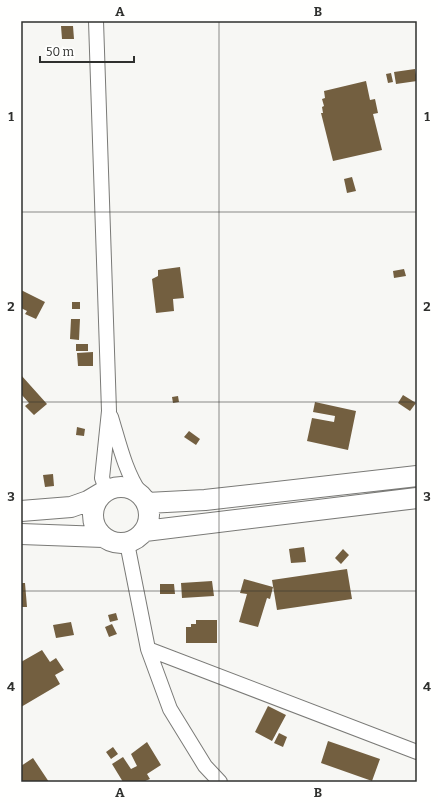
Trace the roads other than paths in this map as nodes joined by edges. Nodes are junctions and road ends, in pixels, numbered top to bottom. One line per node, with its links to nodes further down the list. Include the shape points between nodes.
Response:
1 (96, 21): 2 (street)
2 (109, 411): 4 (street, via 102,478); 5 (street, via 129,475)
3 (417, 476): 5 (main road, via 205,500)
4 (106, 491): 5 (main road, via 119,486 130,488); 7 (main road, via 88,502 71,507); 10 (main road, via 97,500 93,513 95,526)
5 (143, 498): 8 (main road, via 150,512)
6 (417, 498): 8 (main road)
7 (21, 511)
8 (145, 530): 11 (main road)
9 (21, 534): 10 (main road)
10 (103, 537): 11 (main road, via 110,541)
11 (127, 543): 12 (street)
12 (148, 649): 13 (street); 14 (street, via 170,709 205,766)
13 (417, 752)
14 (220, 782)

